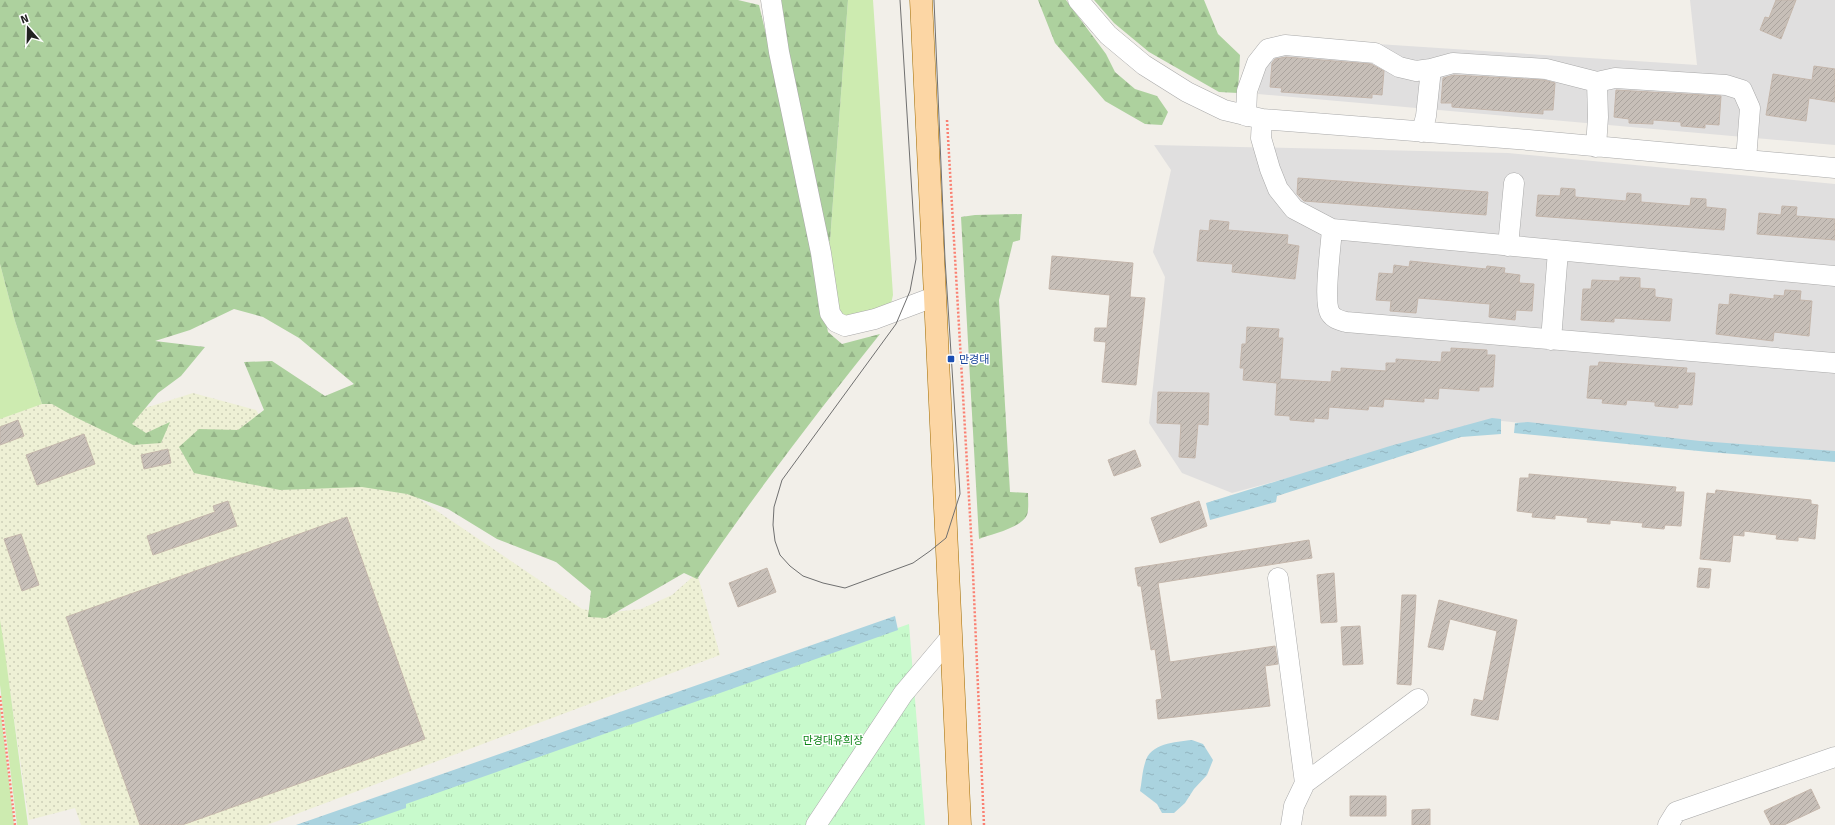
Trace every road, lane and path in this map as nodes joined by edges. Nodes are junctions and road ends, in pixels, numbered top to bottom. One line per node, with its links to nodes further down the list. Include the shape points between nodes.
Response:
1 (771, 0): 17 (street, via 779,52 821,253 830,313 836,322 845,326 875,319)
2 (921, 0): 17 (main road)
3 (1078, 0): 6 (street, via 1108,35 1144,65 1187,92 1224,110)
4 (1431, 70): 5 (street, via 1453,63 1546,69); 6 (street, via 1416,72 1399,67 1375,53 1285,46 1268,49 1257,63 1247,91); 8 (street)
5 (1597, 82): 9 (street); 10 (street, via 1615,78 1726,85 1742,90 1750,108)
6 (1254, 118): 8 (street); 13 (street, via 1278,189 1294,209)
7 (947, 120): 29 (path, via 972,542)
8 (1422, 132): 9 (street)
9 (1596, 147): 10 (street)
10 (1746, 160): 11 (street)
11 (1835, 168)
12 (1514, 182): 14 (street)
13 (1332, 229): 14 (street); 18 (street, via 1327,300 1335,319)
14 (1508, 246): 15 (street)
15 (1558, 251): 16 (street); 18 (street)
16 (1835, 276)
17 (934, 297): 21 (main road)
18 (1551, 340): 19 (street)
19 (1835, 363)
20 (1278, 578): 25 (street)
21 (951, 637): 27 (street, via 903,694); 28 (main road)
22 (0, 696): 26 (path)
23 (1418, 699): 25 (street)
24 (1835, 757): 31 (street, via 1676,812)
25 (1305, 783): 30 (street, via 1294,806)
26 (15, 825)
27 (816, 825)
28 (960, 825)
29 (984, 825)
30 (1291, 825)
31 (1668, 825)

